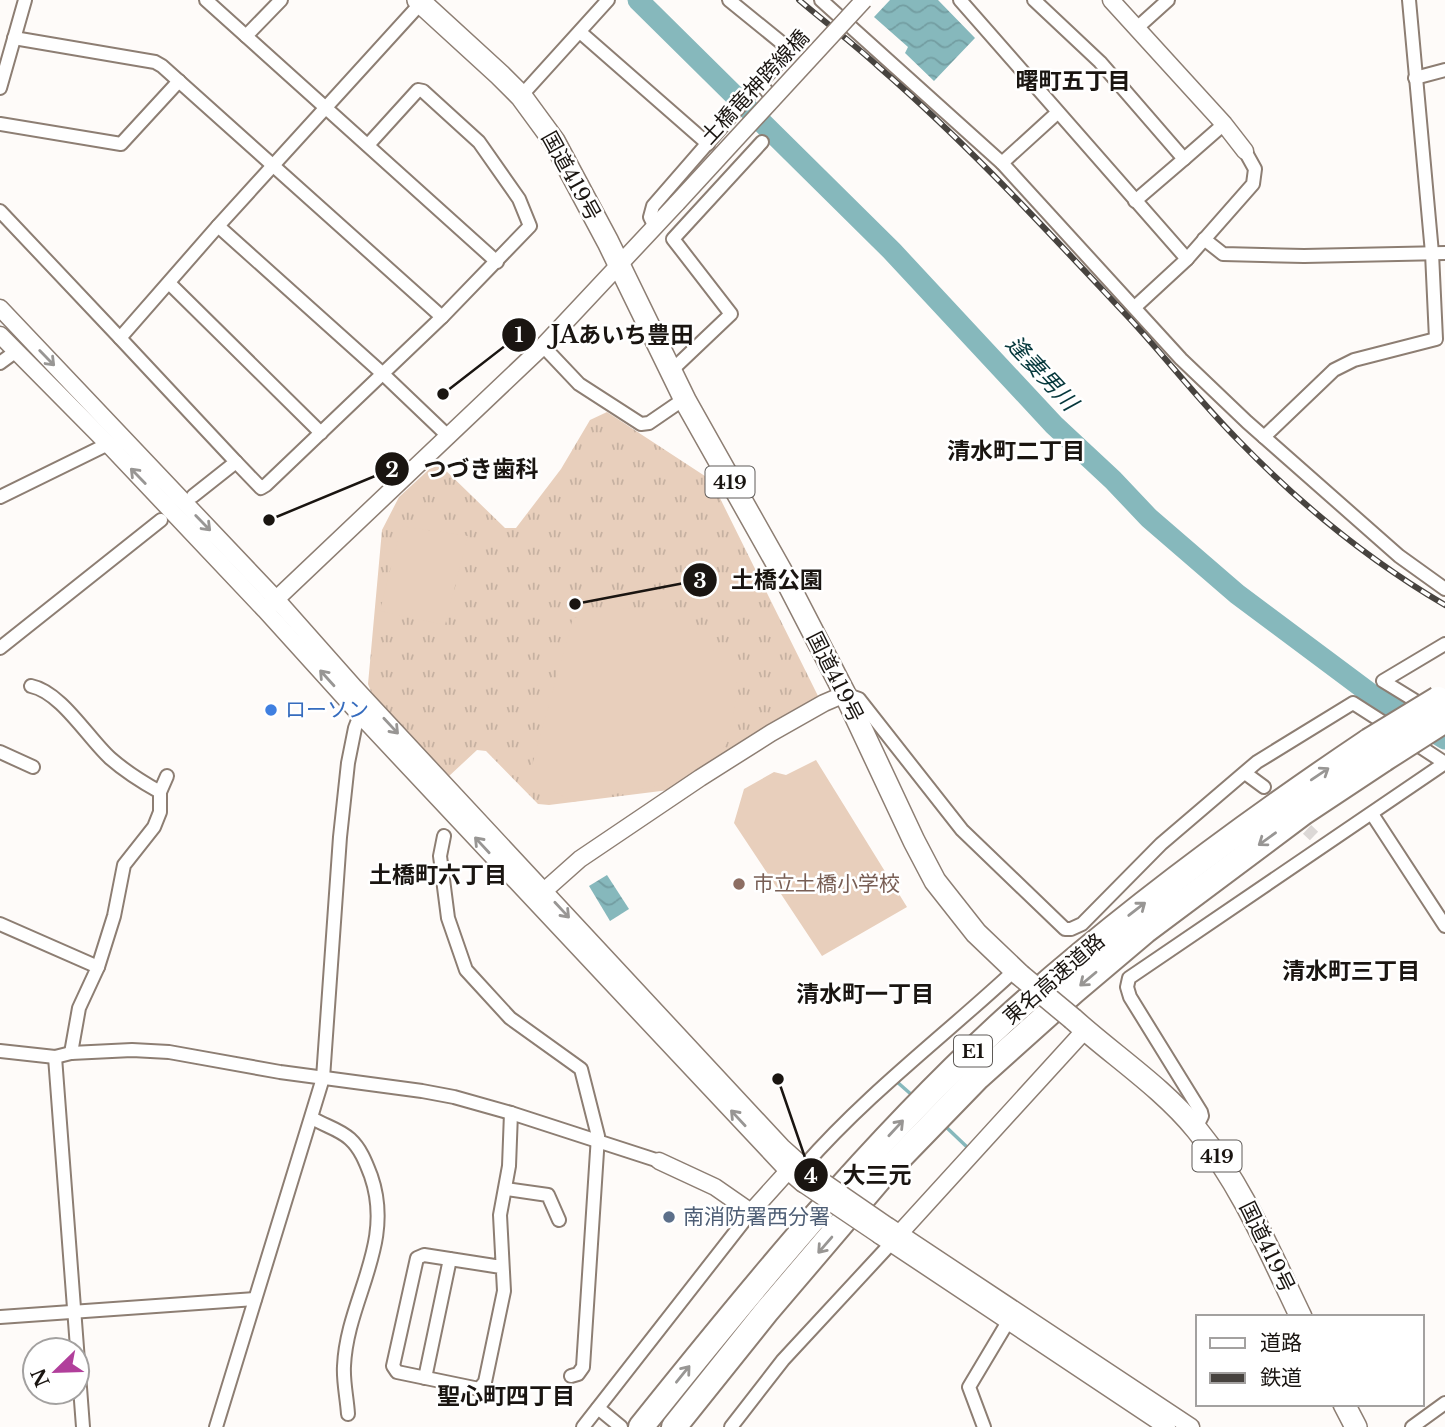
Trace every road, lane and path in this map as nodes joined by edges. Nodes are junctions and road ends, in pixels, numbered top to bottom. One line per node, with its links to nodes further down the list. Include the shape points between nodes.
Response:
1 (25, 0): 17 (street)
2 (206, 0): 16 (street)
3 (281, 0): 16 (street)
4 (608, 0): 15 (street)
5 (729, 0): 21 (street, via 788,48)
6 (864, 0): 39 (street, 土橋竜神跨線橋, bridge)
7 (1034, 0): 33 (street, via 1092,54)
8 (1111, 0): 14 (street)
9 (1168, 0): 14 (street)
10 (1409, 0): 19 (street)
11 (421, 1): 24 (highway, 国道419号 / 419); 25 (street)
12 (967, 2): 26 (street)
13 (828, 3): 34 (street)
14 (1138, 27): 28 (street)
15 (580, 32): 24 (street); 30 (street)
16 (246, 36): 25 (street)
17 (14, 38): 20 (street, via 155,62); 22 (street)
18 (1445, 70): 19 (street)
19 (1415, 78): 41 (street)
20 (179, 81): 27 (street, via 121,144); 35 (street)
21 (758, 85): 23 (street); 30 (street)
22 (0, 88)
23 (770, 95)
24 (521, 96): 44 (highway, 国道419号 / 419, via 554,141)
25 (326, 108): 31 (street); 35 (street)
26 (1057, 113): 34 (street); 36 (street)
27 (0, 124)
28 (1224, 124): 32 (street); 33 (street)
29 (762, 142): 54 (street, via 673,239 731,314)
30 (708, 144): 39 (street, via 653,206 650,217)
31 (368, 145): 43 (street); 43 (street, via 418,90 424,90 478,142 530,221)
32 (1245, 151): 40 (street, via 1256,176)
33 (1184, 159): 36 (street)
34 (1002, 163): 46 (street)
35 (272, 166): 38 (street); 48 (street)
36 (1135, 201): 42 (street)
37 (0, 211): 50 (street)
38 (218, 226): 45 (street); 55 (street)
39 (655, 227): 44 (street, 土橋竜神跨線橋)
40 (1204, 239): 41 (street, via 1223,254); 42 (street)
41 (1438, 253): 59 (street, via 1436,339 1354,360 1334,370)
42 (1187, 259): 46 (street)
43 (497, 262): 48 (street)
44 (618, 266): 51 (street, 土橋竜神跨線橋); 54 (highway, 国道419号 / 419)
45 (169, 283): 50 (street); 57 (street)
46 (1135, 307): 59 (street, via 1181,359)
47 (0, 308): 66 (street, one-way to 66)
48 (442, 317): 55 (street)
49 (0, 335): 52 (street)
50 (120, 338): 61 (street)
51 (543, 346): 56 (street, via 579,384 641,424); 58 (street, 土橋竜神跨線橋)
52 (15, 352): 53 (street); 60 (street)
53 (0, 363)
54 (671, 372): 56 (highway, 国道419号 / 419)
55 (383, 374): 57 (street); 58 (street)
56 (684, 399): 70 (highway, 国道419号 / 419)
57 (321, 433): 61 (street, via 261,488)
58 (449, 437): 66 (street, 土橋竜神跨線橋)
59 (1264, 437): 65 (street, via 1399,556)
60 (108, 444): 62 (street); 66 (street, one-way to 60)
61 (236, 462): 63 (street)
62 (0, 496)
63 (193, 496)
64 (161, 520): 68 (street)
65 (1445, 589)
66 (271, 605): 72 (street, one-way to 66); 85 (street, one-way to 85)
67 (1445, 643): 71 (street, via 1382,681)
68 (0, 648)
69 (31, 686): 80 (street, via 49,693 126,772)
70 (845, 694): 77 (street, via 859,699 962,830 1065,929 1082,924 1161,844); 85 (street, via 700,778 580,859); 89 (highway, 国道419号 / 419, via 935,881 976,933)
71 (1443, 708): 73 (highway, 東名高速道路 / E1, bridge)
72 (360, 715): 94 (street, via 348,763); 100 (street, one-way to 72)
73 (1376, 750): 122 (highway, 東名高速道路 / E1, one-way to 73, via 746,1296 849,1180 996,1029 1181,875 1290,794); 123 (highway, 東名高速道路 / E1, one-way to 123, via 1304,812 1145,931 978,1077 881,1177)
74 (0, 752): 76 (street)
75 (1445, 763): 77 (street, via 1353,702); 81 (street)
76 (33, 767)
77 (1245, 773): 79 (street)
78 (167, 776): 80 (street)
79 (1264, 787)
80 (160, 792): 88 (street, via 154,827 124,865)
81 (1372, 814): 84 (street); 87 (street)
82 (444, 836): 98 (street, via 440,856 448,918 466,970 510,1018 581,1069)
83 (1314, 836): 84 (street)
84 (1324, 846): 97 (street, via 1129,978 1130,996 1201,1112)
85 (544, 891): 100 (street, one-way to 100, via 782,1147)
86 (0, 924): 88 (street)
87 (1445, 926)
88 (98, 967): 92 (street, via 79,1007)
89 (1017, 973): 90 (highway, 国道419号 / 419, bridge); 100 (street, via 833,1132)
90 (1079, 1025): 97 (highway, 国道419号 / 419); 104 (street)
91 (0, 1051): 93 (street)
92 (71, 1053): 93 (street); 94 (street, via 169,1052)
93 (55, 1056): 108 (street)
94 (323, 1078): 95 (street, via 454,1097); 96 (street)
95 (511, 1113): 98 (street); 101 (street)
96 (312, 1118): 107 (street); 117 (street, via 344,1135 360,1151 375,1194 377,1240 353,1315 344,1366)
97 (1196, 1128): 109 (highway, 国道419号 / 419, via 1239,1191)
98 (598, 1143): 99 (street); 112 (street, via 583,1367)
99 (659, 1161): 102 (street, via 715,1187)
100 (802, 1175): 102 (street); 104 (street, bridge)
101 (506, 1189): 103 (street, via 548,1195); 106 (street, via 500,1215)
102 (751, 1213): 116 (street)
103 (559, 1220)
104 (889, 1234): 111 (street); 124 (street); 127 (street)
105 (450, 1259): 106 (street); 113 (street); 113 (street, via 417,1258 406,1302 393,1366 397,1372)
106 (501, 1267): 113 (street, via 504,1292 485,1382 479,1389)
107 (255, 1299): 108 (street); 120 (street)
108 (75, 1313): 110 (street); 119 (street)
109 (1300, 1315)
110 (0, 1317)
111 (1009, 1320): 125 (street, via 970,1387); 126 (street)
112 (571, 1376)
113 (425, 1378)
114 (1445, 1403): 129 (street)
115 (1345, 1406): 128 (highway)
116 (598, 1408): 118 (street); 121 (street)
117 (348, 1414)
118 (618, 1424)
119 (83, 1427)
120 (216, 1427)
121 (583, 1427)
122 (640, 1427)
123 (674, 1427)
124 (731, 1427)
125 (984, 1427)
126 (1167, 1427)
127 (1191, 1427)
128 (1356, 1427)
129 (1412, 1427)

